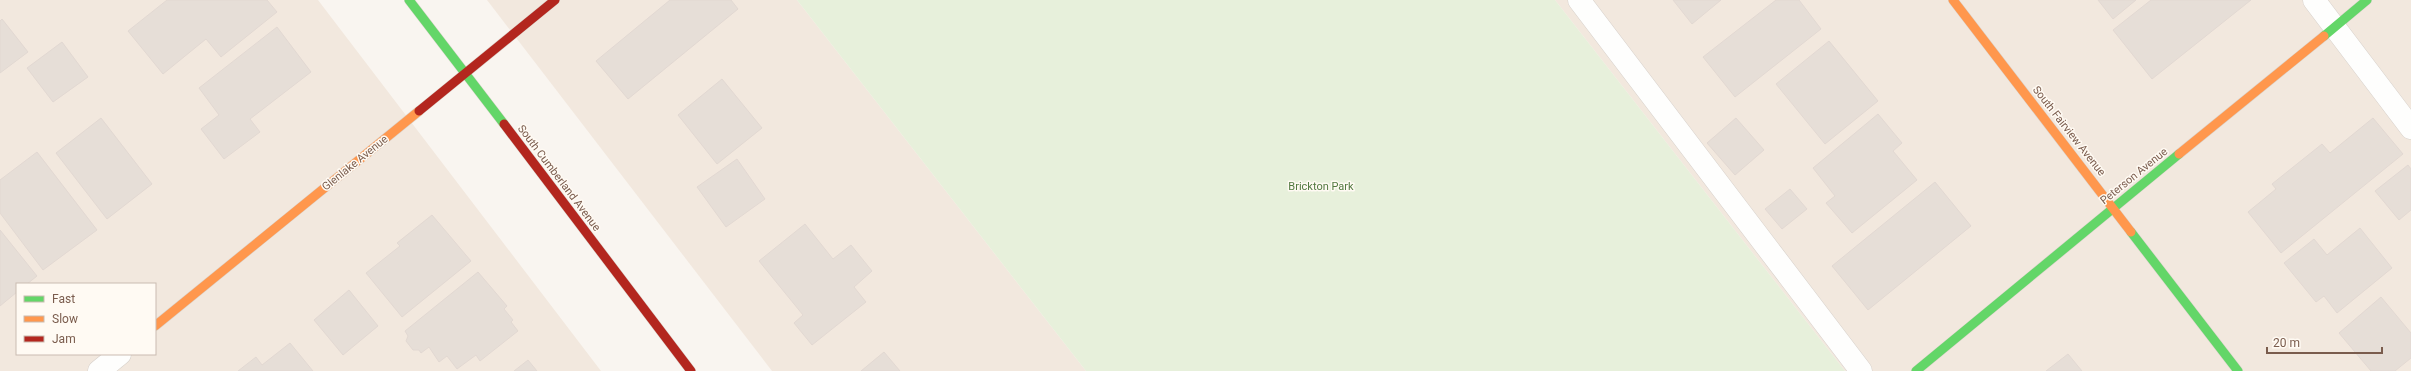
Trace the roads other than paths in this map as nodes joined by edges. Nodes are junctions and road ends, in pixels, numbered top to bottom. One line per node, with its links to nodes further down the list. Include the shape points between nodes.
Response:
1 (408, 0): 8 (street, South Cumberland Avenue)
2 (555, 0): 8 (street, Glenlake Avenue)
3 (1579, 0): 15 (street)
4 (1953, 0): 10 (street, South Fairview Avenue)
5 (2314, 0): 7 (street)
6 (2367, 0): 7 (street, Peterson Avenue)
7 (2334, 26): 9 (street); 10 (street, Peterson Avenue)
8 (464, 73): 11 (street, Glenlake Avenue); 14 (street, South Cumberland Avenue)
9 (2411, 128)
10 (2113, 208): 16 (street, Peterson Avenue); 17 (street, South Fairview Avenue)
11 (156, 325)
12 (119, 355): 13 (street)
13 (99, 371)
14 (691, 371)
15 (1861, 371)
16 (1916, 371)
17 (2238, 371)

